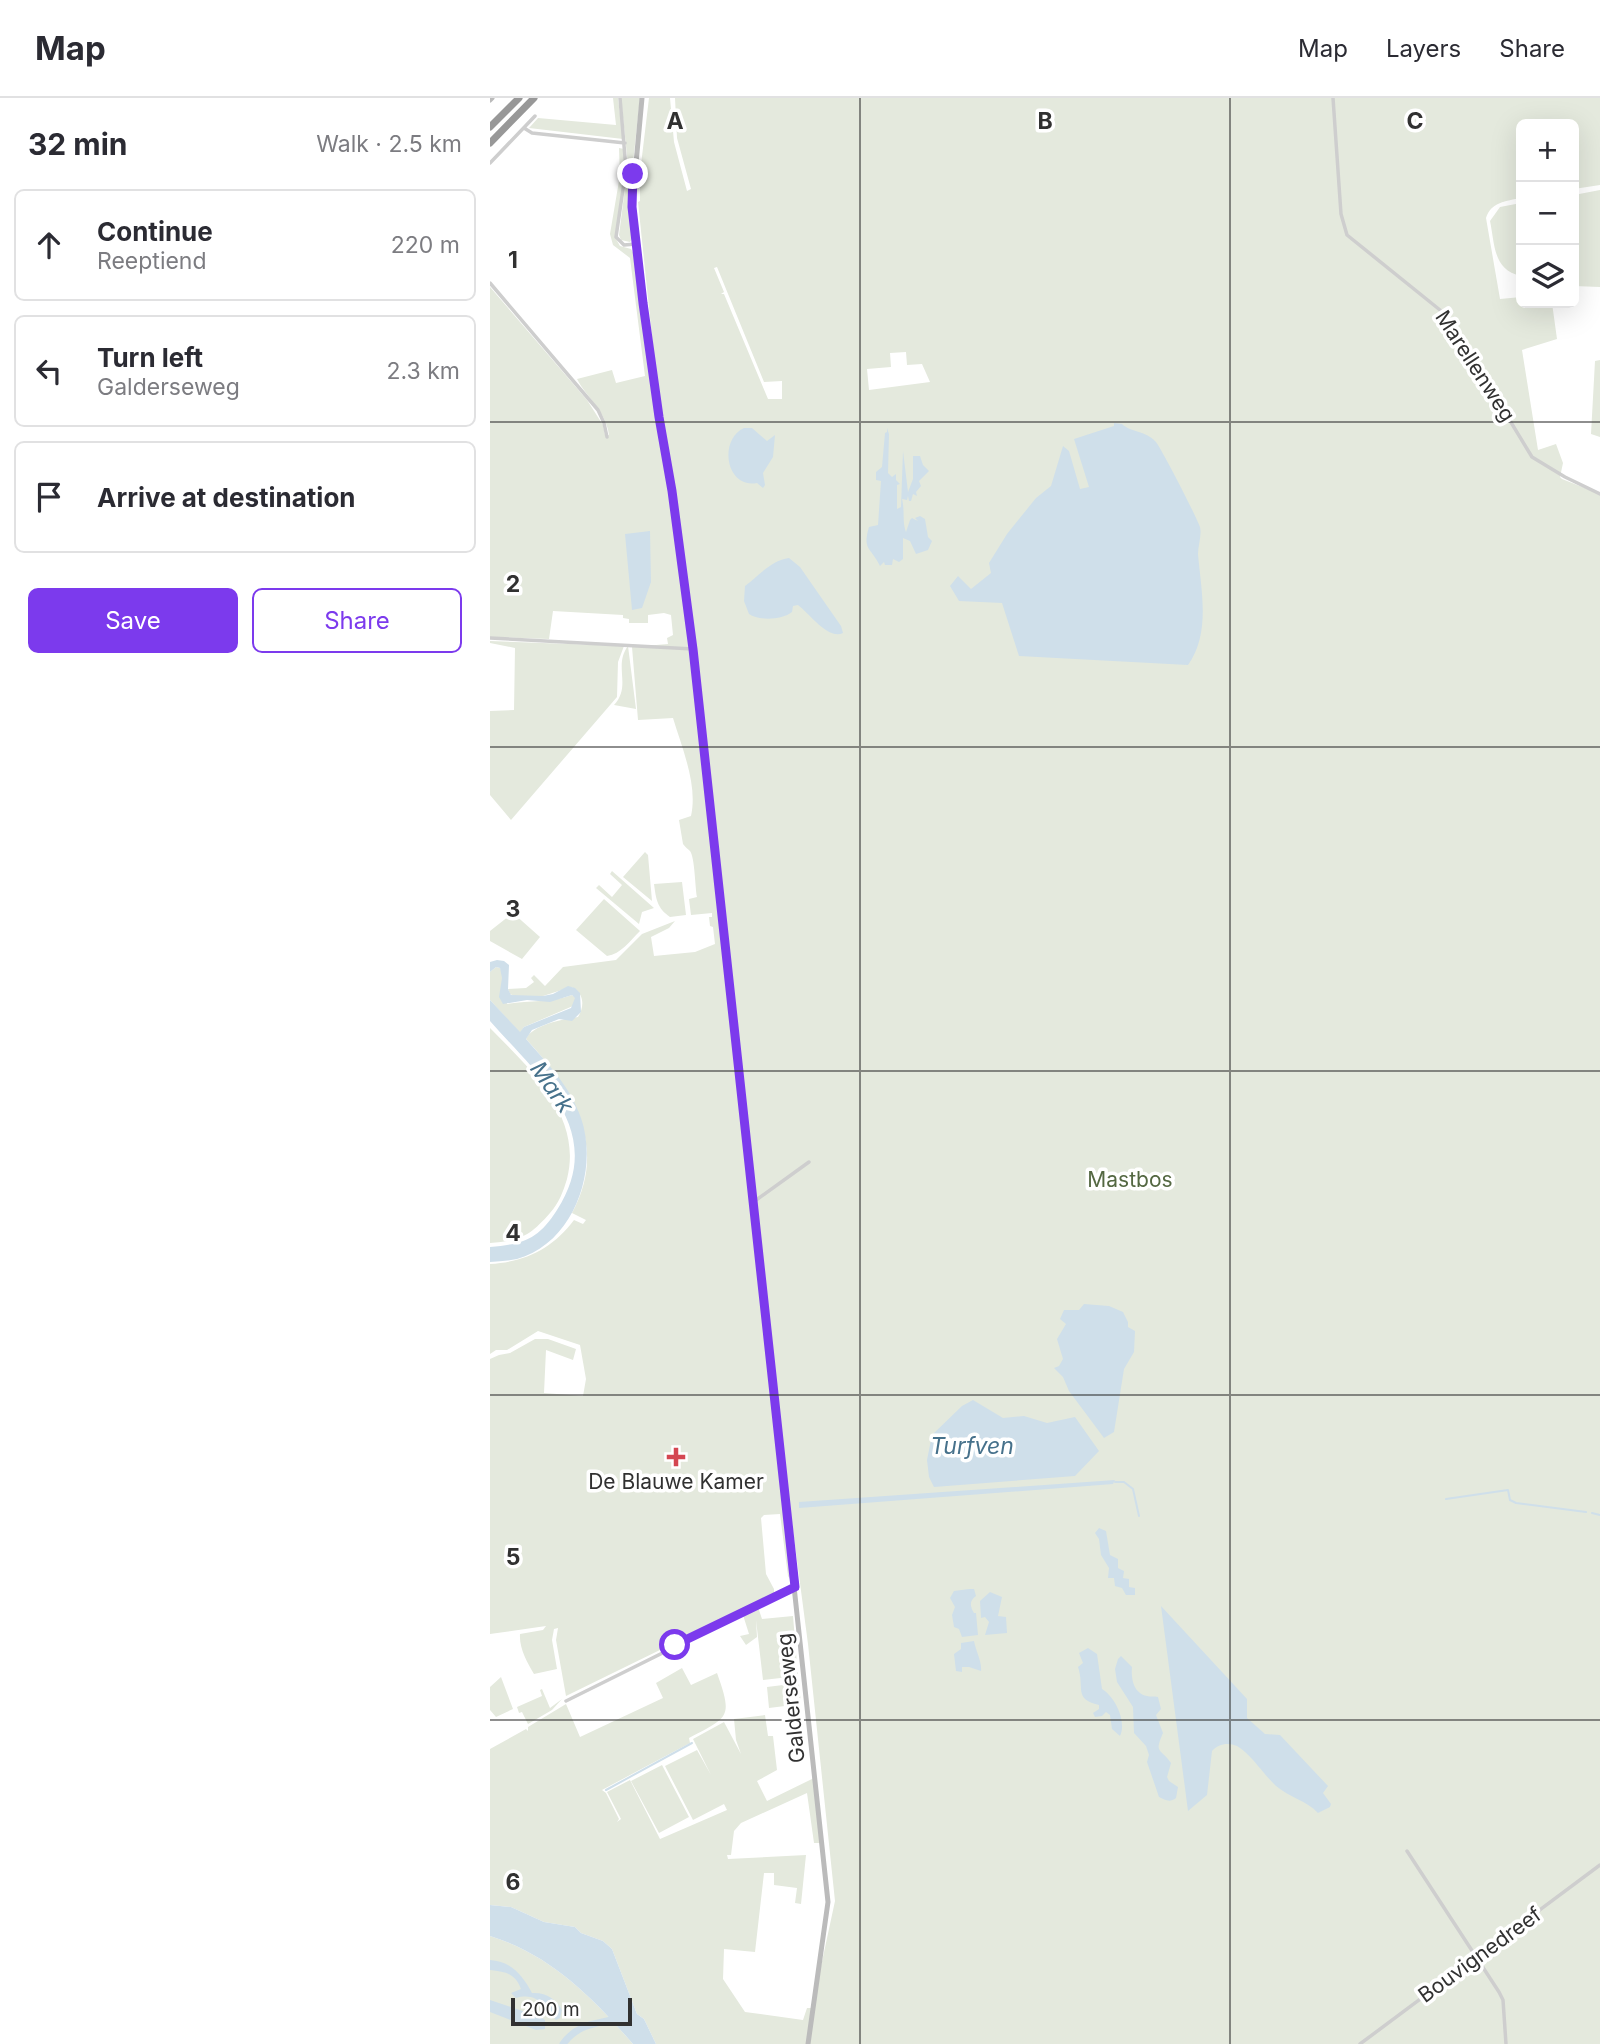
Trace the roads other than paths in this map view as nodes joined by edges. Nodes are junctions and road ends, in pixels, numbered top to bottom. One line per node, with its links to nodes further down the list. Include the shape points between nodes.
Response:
1 (519, 98): 7 (highway)
2 (534, 98): 9 (highway)
3 (620, 98): 10 (street)
4 (642, 98): 12 (street, Galderseweg, via 631,191)
5 (1333, 98): 15 (street, Marellenweg, via 1340,214 1347,235 1440,310 1537,461)
6 (536, 116): 8 (street)
7 (490, 127)
8 (524, 128): 10 (street, via 532,133); 11 (street)
9 (490, 143)
10 (625, 143): 12 (street, via 617,237 624,245)
11 (490, 163)
12 (636, 244): 17 (street, Galderseweg)
13 (490, 283): 14 (street, via 598,410)
14 (607, 437)
15 (1600, 494)
16 (490, 638): 17 (street)
17 (693, 649): 19 (street, Galderseweg)
18 (809, 1162): 19 (street)
19 (752, 1203): 20 (street, Galderseweg)
20 (795, 1587): 21 (street); 25 (street, Galderseweg, via 828,1902)
21 (566, 1701)
22 (1407, 1851): 24 (street)
23 (1600, 1865): 24 (street, Bouvignedreef)
24 (1477, 1957): 26 (street, Bouvignedreef); 27 (street, via 1503,2000)
25 (808, 2044)
26 (1360, 2044)
27 (1507, 2044)

